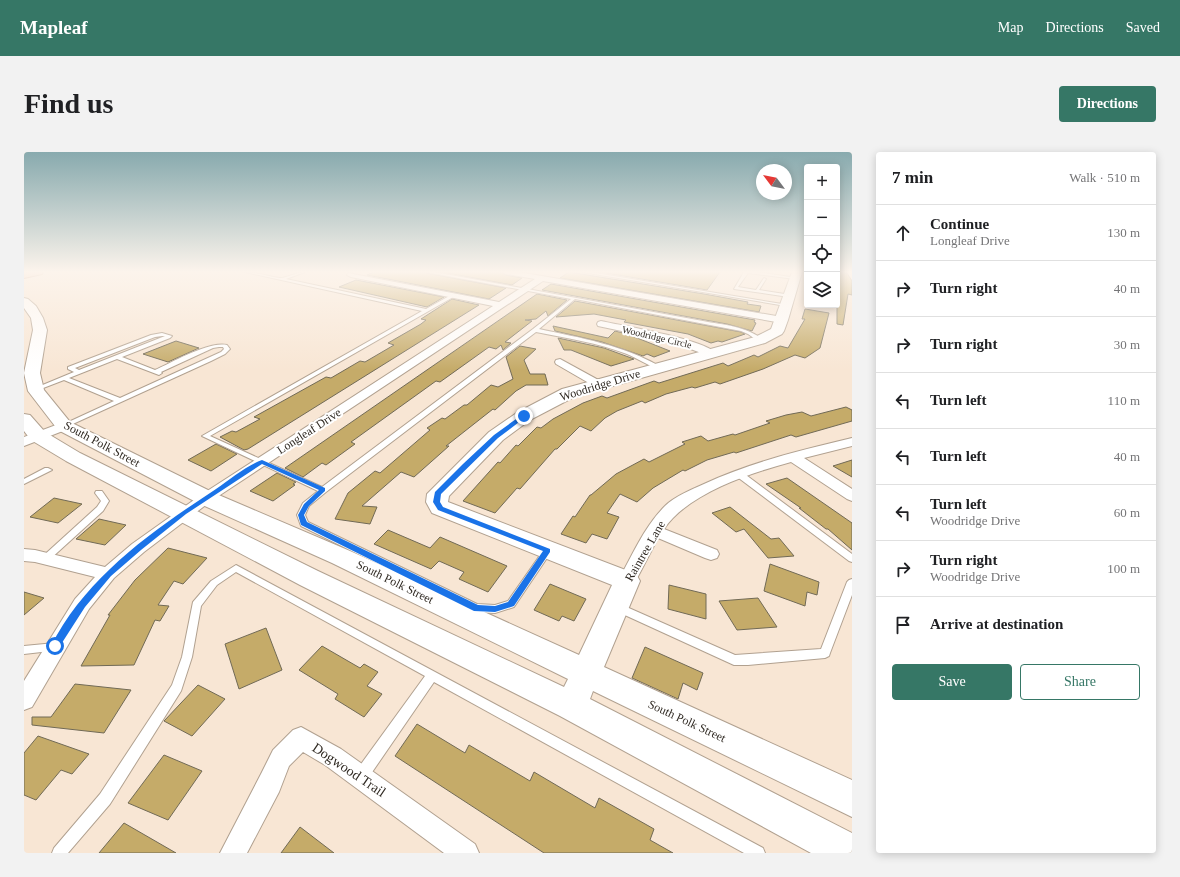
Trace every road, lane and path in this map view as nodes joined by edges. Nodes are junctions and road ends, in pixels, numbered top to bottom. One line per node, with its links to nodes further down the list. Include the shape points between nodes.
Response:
1 (27, 305): 24 (main road, South Polk Street, via 38,318 40,330 32,363)
2 (398, 305): 11 (lane)
3 (437, 305): 11 (lane)
4 (500, 305): 31 (street, Longleaf Drive)
5 (566, 305): 13 (lane)
6 (608, 305): 14 (lane, via 742,330)
7 (767, 305): 10 (street)
8 (773, 305): 10 (lane)
9 (782, 305): 10 (lane)
10 (786, 307): 14 (main road, Woodridge Drive, via 776,331)
11 (426, 311): 31 (lane, via 205,436)
12 (601, 324): 15 (street, Woodridge Circle, via 674,339)
13 (535, 330): 18 (lane, via 625,351 649,360); 35 (lane)
14 (760, 340): 15 (main road, Woodridge Drive)
15 (712, 354): 18 (main road, Woodridge Drive)
16 (116, 357): 19 (lane); 19 (lane, via 169,336 153,336 70,368); 20 (lane)
17 (560, 362): 23 (street)
18 (660, 368): 23 (main road, Woodridge Drive)
19 (79, 372): 22 (lane)
20 (155, 372): 21 (lane); 21 (lane, via 215,346 225,346 227,349)
21 (170, 377): 25 (lane)
22 (64, 378): 24 (lane); 25 (lane)
23 (598, 384): 40 (main road, Woodridge Drive, via 568,393 524,416 496,436 438,494 437,502 440,508)
24 (36, 389): 27 (main road, South Polk Street)
25 (118, 400): 27 (lane)
26 (24, 419): 28 (main road, South Polk Street)
27 (64, 426): 28 (street); 38 (main road, South Polk Street)
28 (31, 439): 38 (main road, South Polk Street)
29 (852, 442): 30 (street, Raintree Lane)
30 (793, 457): 33 (street, Raintree Lane); 37 (street)
31 (262, 461): 35 (lane); 38 (street, Longleaf Drive)
32 (48, 470): 34 (lane)
33 (739, 474): 39 (street, Raintree Lane, via 686,498 670,510); 44 (lane)
34 (24, 482)
35 (323, 490): 40 (lane, via 306,505 301,515 304,524 476,608 495,609 511,604)
36 (99, 493): 43 (lane, via 105,501 100,509)
37 (852, 496)
38 (195, 505): 45 (street, Longleaf Drive); 50 (main road, South Polk Street, via 341,557); 53 (main road, South Polk Street, via 309,578)
39 (655, 531): 41 (street); 47 (street, Raintree Lane)
40 (548, 550): 47 (main road, Woodridge Drive)
41 (711, 554)
42 (24, 555): 43 (street)
43 (45, 559): 45 (street)
44 (852, 559)
45 (108, 574): 48 (street, Longleaf Drive, via 82,604)
46 (852, 582): 47 (lane, via 826,653 748,660 734,660)
47 (622, 594): 50 (main road, Raintree Lane)
48 (55, 646): 49 (lane); 52 (street, Longleaf Drive)
49 (24, 650)
50 (585, 673): 53 (main road, Raintree Lane); 55 (main road, South Polk Street)
51 (432, 675): 54 (lane); 56 (lane, via 236,568 214,583 196,605 187,657 177,687 105,799); 59 (lane)
52 (24, 700)
53 (571, 706): 60 (main road, South Polk Street)
54 (361, 776): 57 (street, Dogwood Trail, via 301,738 281,758); 58 (street, Dogwood Trail)
55 (852, 799)
56 (59, 853)
57 (233, 853)
58 (466, 853)
59 (758, 853)
60 (851, 853)

